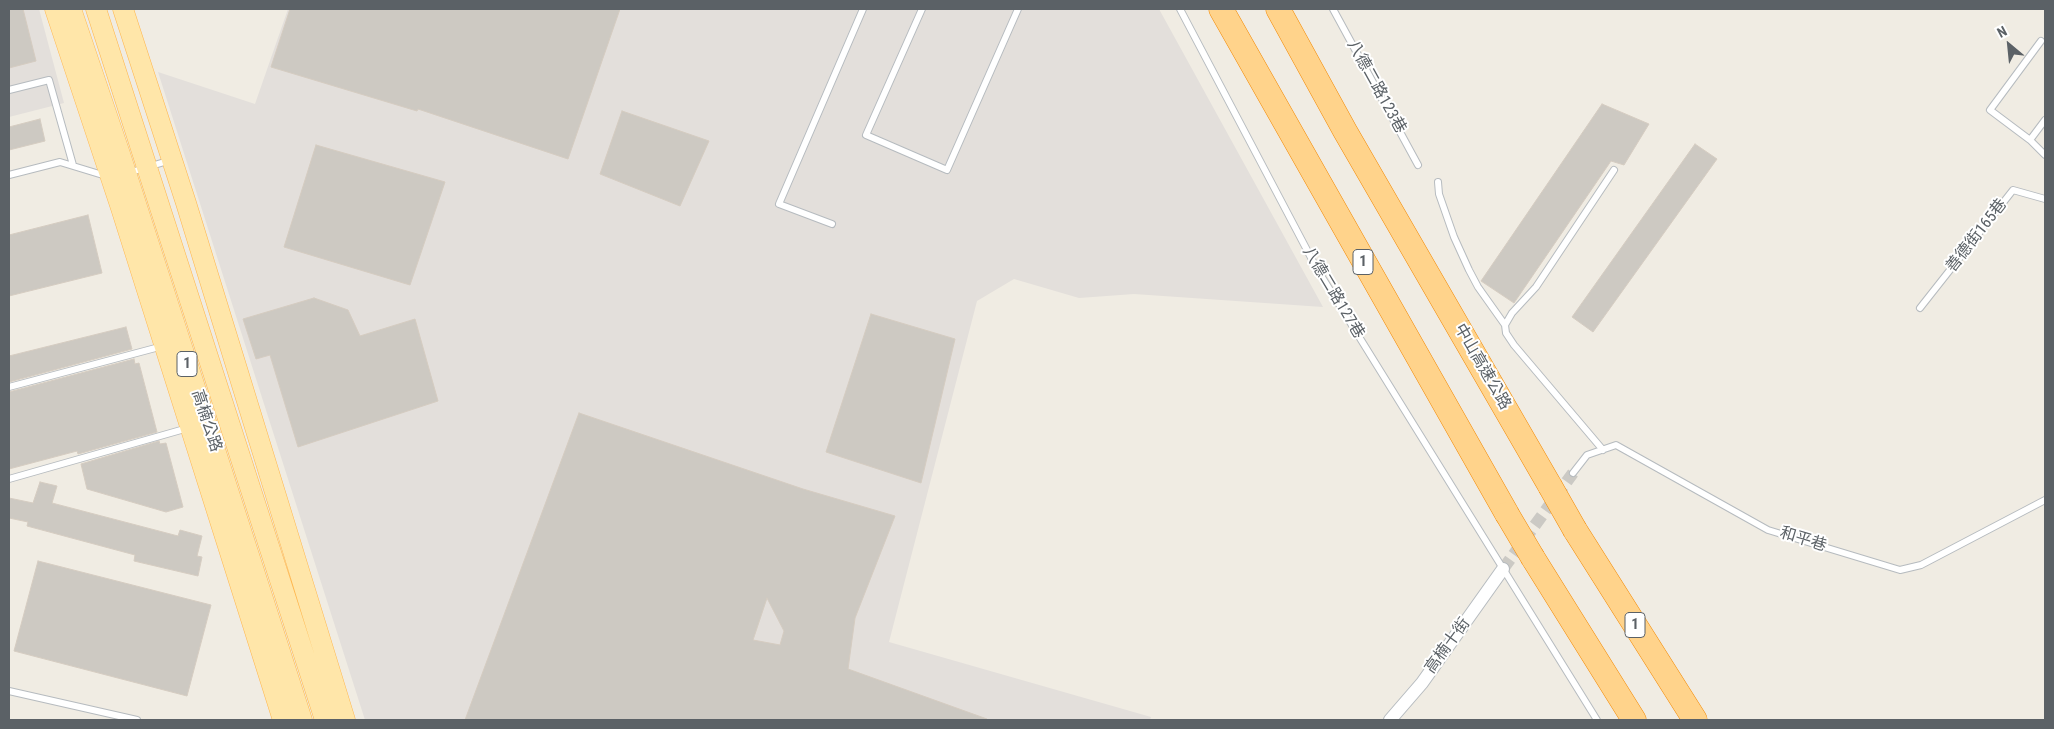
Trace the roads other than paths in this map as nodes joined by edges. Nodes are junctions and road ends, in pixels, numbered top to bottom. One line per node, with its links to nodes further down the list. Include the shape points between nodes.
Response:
1 (55, 9): 23 (main road, 高楠公路 / 1)
2 (71, 9): 23 (main road, 高楠公路 / 1)
3 (96, 9): 20 (main road, 高楠公路 / 1)
4 (124, 9): 17 (main road)
5 (863, 9): 26 (lane, via 779,204)
6 (922, 9): 7 (lane, via 866,135 948,170)
7 (1018, 9)
8 (1180, 9): 36 (lane, 八德二路127巷, via 1318,269)
9 (1221, 9): 45 (highway, 1, bridge, via 1507,514)
10 (1278, 9): 46 (highway, 中山高速公路 / 1, bridge, via 1575,530)
11 (1333, 9): 18 (lane, 八德二路123巷)
12 (2041, 41): 15 (lane, via 1990,110)
13 (9, 90): 19 (lane, via 49,80)
14 (2045, 120): 15 (lane)
15 (2030, 140): 16 (lane)
16 (2045, 155)
17 (172, 160): 20 (lane); 42 (main road)
18 (1418, 165)
19 (74, 166): 22 (lane, via 60,162); 23 (lane)
20 (147, 167): 23 (lane); 41 (main road, 高楠公路 / 1)
21 (1614, 170): 28 (lane, via 1536,287)
22 (9, 175)
23 (119, 176): 29 (main road, 高楠公路 / 1); 40 (main road, 高楠公路 / 1)
24 (1438, 182): 28 (lane, via 1439,194 1469,270)
25 (2045, 199): 27 (lane, 善德街165巷, via 2013,190)
26 (832, 224)
27 (1920, 308)
28 (1505, 325): 32 (lane, via 1514,345)
29 (164, 346): 30 (lane); 31 (main road, 高楠公路 / 1)
30 (9, 387)
31 (190, 427): 34 (lane); 39 (main road, 高楠公路 / 1)
32 (1603, 450): 33 (lane, 和平巷, via 1587,455); 35 (lane, 和平巷, via 1616,445 1768,530 1900,570 1921,565)
33 (1573, 473)
34 (9, 478)
35 (2045, 500)
36 (1503, 569): 43 (street, 高楠十街, via 1422,683); 44 (lane, 八德二路127巷)
37 (9, 691): 38 (lane)
38 (137, 720)
39 (283, 720)
40 (302, 720)
41 (325, 720)
42 (345, 720)
43 (1390, 720)
44 (1597, 720)
45 (1634, 720)
46 (1695, 720)

